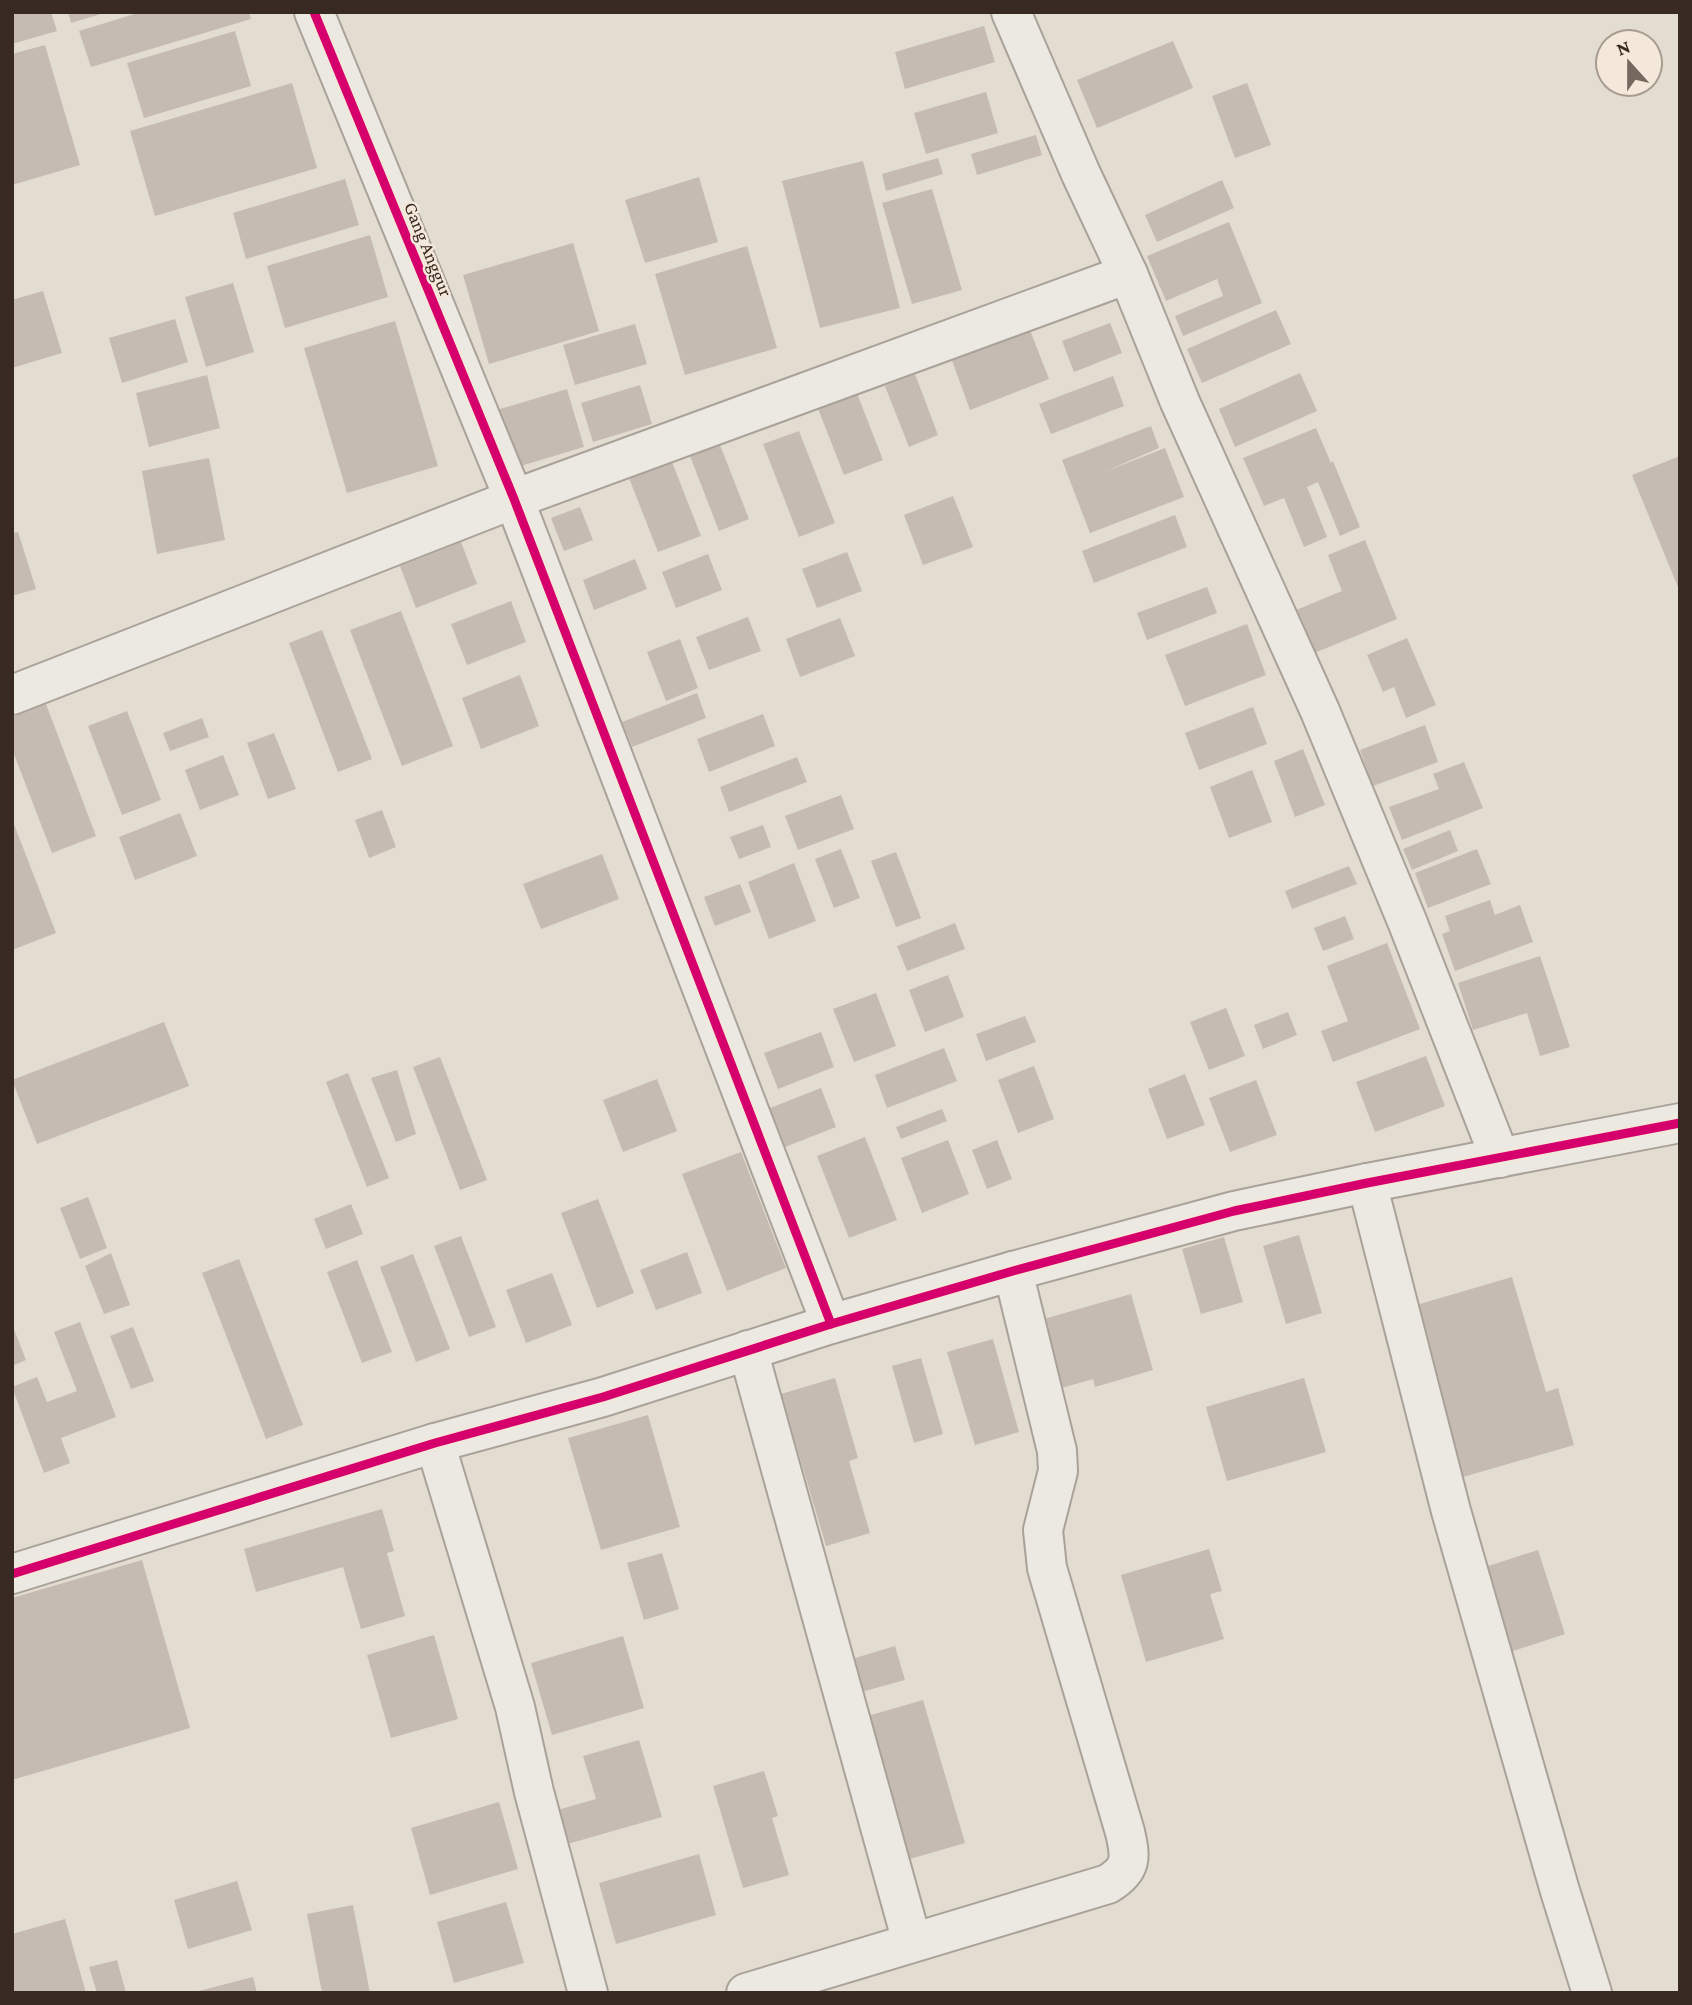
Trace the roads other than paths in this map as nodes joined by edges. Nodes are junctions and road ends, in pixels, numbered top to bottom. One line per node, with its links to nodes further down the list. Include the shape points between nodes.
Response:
1 (314, 12): 4 (street, Gang Anggur)
2 (1010, 12): 3 (street)
3 (1128, 274): 4 (street); 7 (street, via 1180,402 1321,711)
4 (514, 499): 5 (street); 10 (street, Gang Anggur)
5 (12, 695)
6 (1680, 1124): 7 (street)
7 (1500, 1158): 8 (street)
8 (1367, 1183): 9 (street, via 1234,1211); 17 (street, via 1451,1511)
9 (1013, 1271): 10 (street); 14 (street, via 1057,1451 1058,1471 1043,1530 1047,1569 1125,1832 1127,1867 1108,1884)
10 (831, 1324): 11 (street)
11 (748, 1350): 12 (street, via 603,1397); 14 (street)
12 (435, 1443): 13 (street); 15 (street, via 515,1707)
13 (12, 1574)
14 (912, 1942): 16 (street)
15 (588, 1993)
16 (746, 1993)
17 (1592, 1993)

